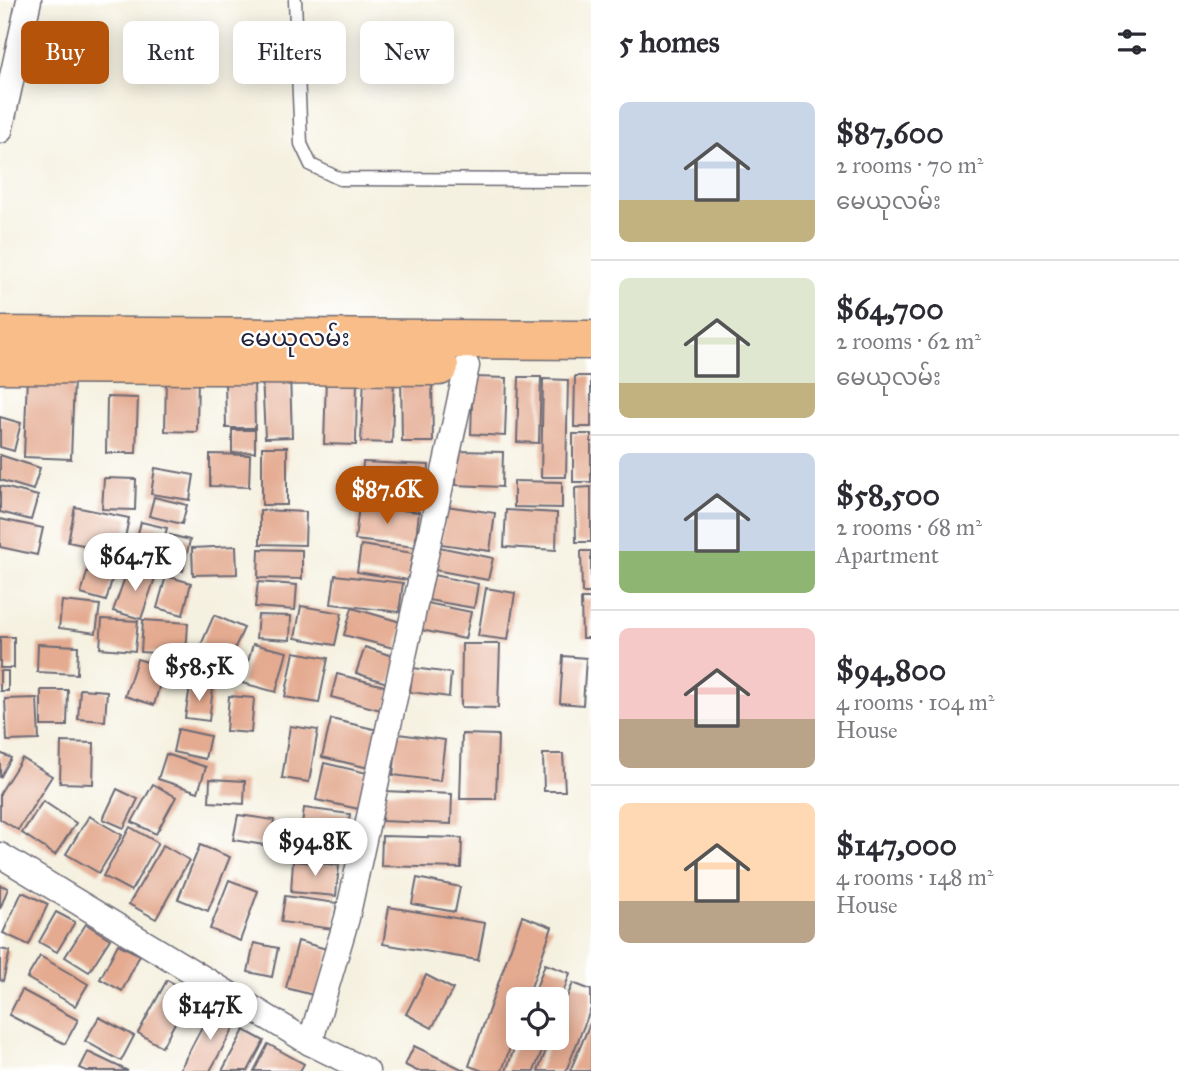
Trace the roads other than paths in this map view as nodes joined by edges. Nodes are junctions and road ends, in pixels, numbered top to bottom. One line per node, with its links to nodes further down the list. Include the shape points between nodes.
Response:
1 (29, 0): 3 (street)
2 (295, 0): 4 (lane, via 301,144 311,165 340,179)
3 (0, 131)
4 (591, 180)
5 (0, 336): 6 (main road, မေယုလမ်း)
6 (591, 340)
7 (0, 364): 8 (main road, မေယုလမ်း)
8 (467, 366): 9 (main road, မေယုလမ်း); 11 (street, via 347,918)
9 (591, 366)
10 (0, 855): 11 (street)
11 (310, 1043): 12 (street)
12 (367, 1071)

